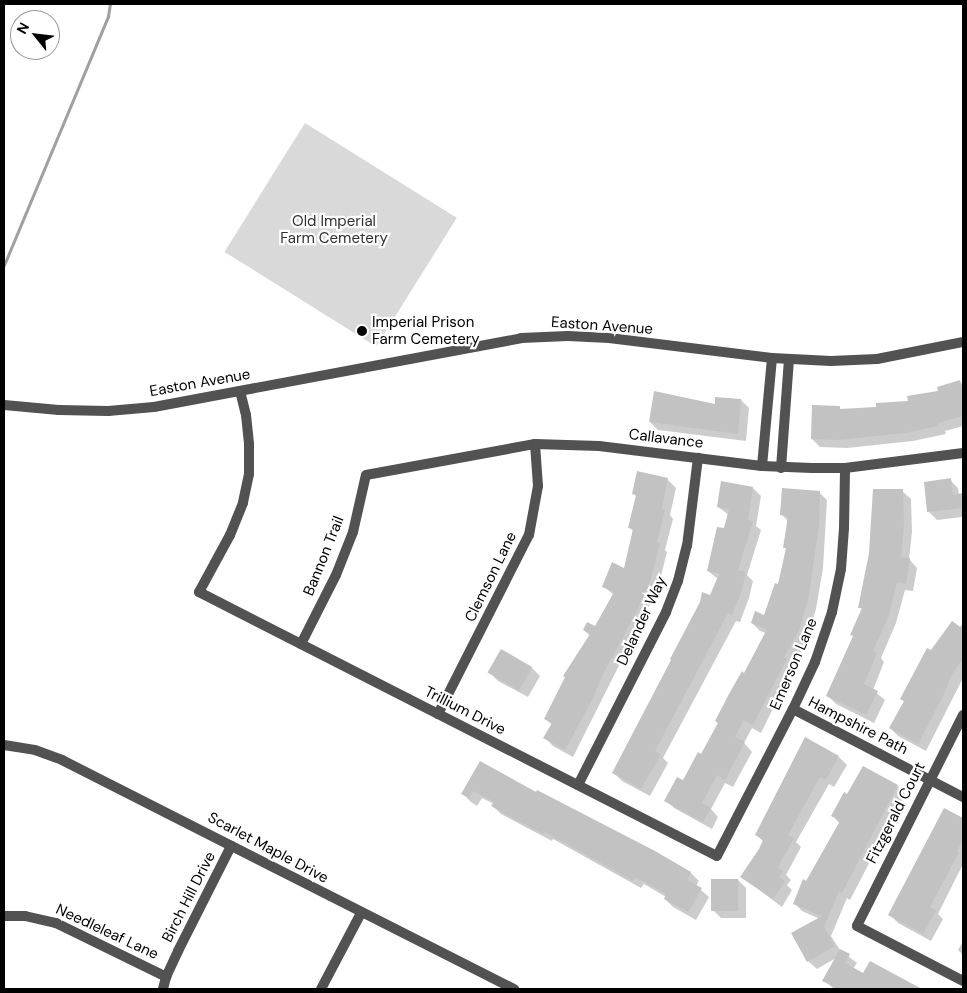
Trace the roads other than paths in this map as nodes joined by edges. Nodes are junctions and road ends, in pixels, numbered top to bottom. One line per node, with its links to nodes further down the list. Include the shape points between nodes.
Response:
1 (963, 342): 3 (street, Easton Avenue, via 878,359)
2 (772, 358): 3 (street, Easton Avenue); 4 (street, Easton Avenue, via 609,338 521,338); 9 (street)
3 (790, 360): 10 (street)
4 (240, 391): 5 (street, Easton Avenue, via 154,407 108,411); 13 (street, Trillium Drive, via 247,425 249,474 243,503 230,535 199,592)
5 (4, 405)
6 (535, 444): 8 (street, Callavance, via 599,446); 12 (street, Callavance); 15 (street, Clemson Lane, via 538,486 529,535)
7 (963, 452): 11 (street, Callavance)
8 (698, 458): 9 (street, Callavance); 19 (street, Delander Way, via 687,546 678,581 666,612)
9 (762, 466): 10 (street, Callavance)
10 (781, 468): 11 (street, Callavance)
11 (845, 468): 14 (street, Emerson Lane, via 841,569 832,612 815,662)
12 (366, 475): 13 (street, Bannon Trail, via 353,532 336,575)
13 (301, 644): 15 (street, Trillium Drive)
14 (793, 709): 18 (street, Hampshire Path); 22 (street, Emerson Lane)
15 (438, 714): 19 (street, Trillium Drive)
16 (963, 714): 18 (street, Fitzgerald Court)
17 (4, 745): 21 (street, Scarlet Maple Drive, via 35,750 62,760)
18 (930, 780): 20 (street, Hampshire Path); 26 (street, Fitzgerald Court, via 856,926)
19 (578, 785): 22 (street, Trillium Drive)
20 (963, 797)
21 (231, 846): 23 (street, Scarlet Maple Drive); 25 (street, Birch Hill Drive)
22 (717, 856)
23 (361, 913): 28 (street); 29 (street, Scarlet Maple Drive)
24 (4, 916): 25 (street, Needleleaf Lane, via 25,916 56,923)
25 (166, 977): 27 (street, Birch Hill Drive)
26 (963, 981)
27 (163, 989)
28 (321, 989)
29 (514, 989)

